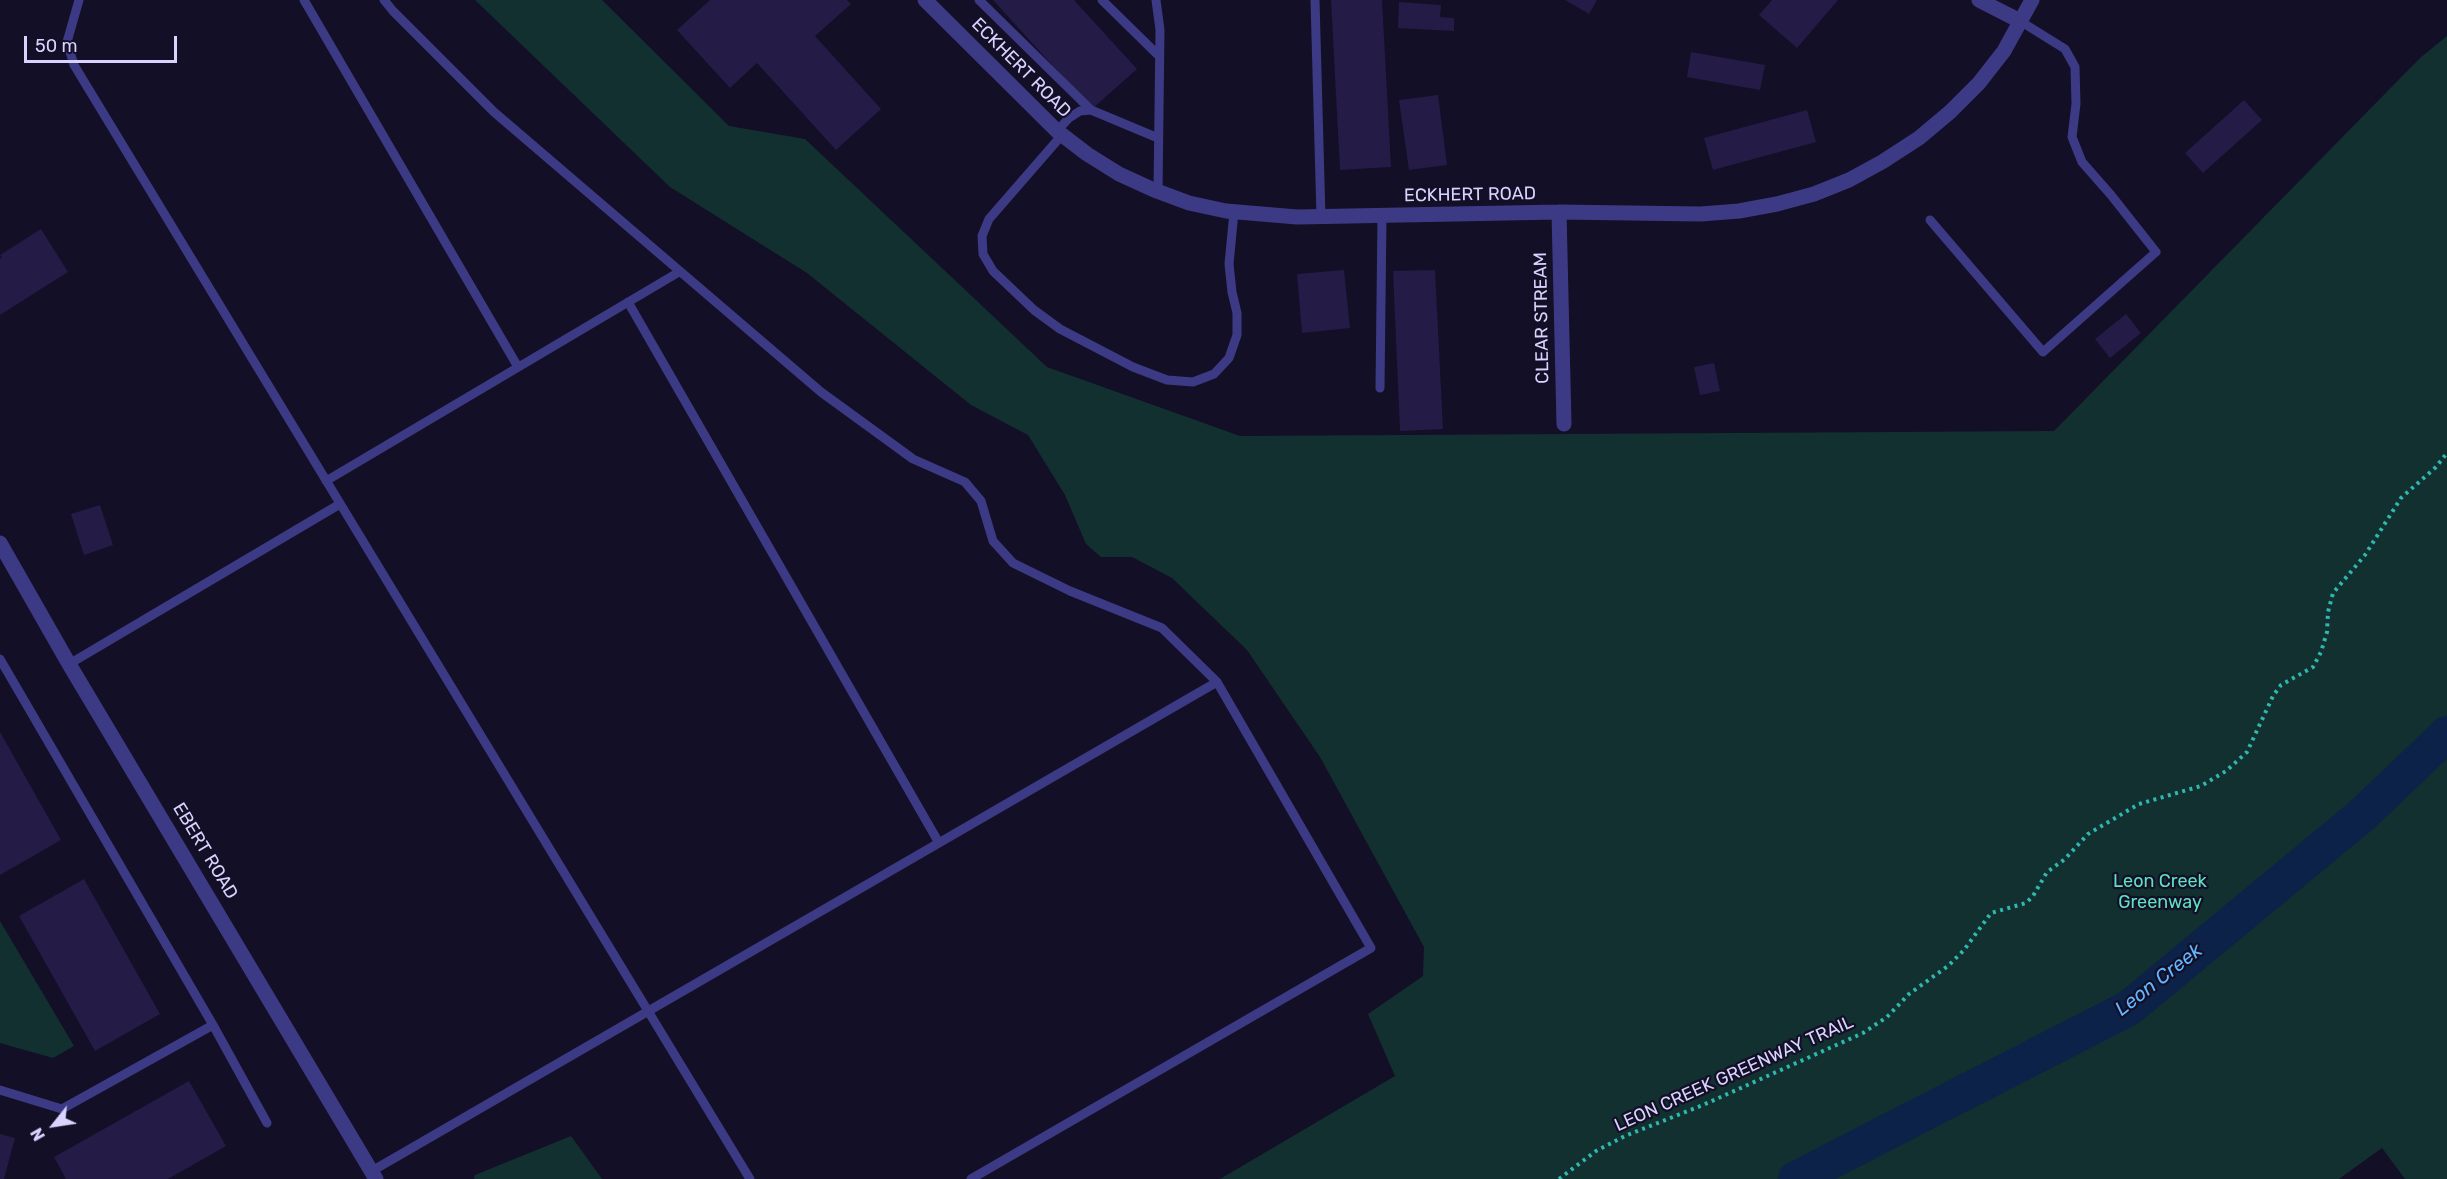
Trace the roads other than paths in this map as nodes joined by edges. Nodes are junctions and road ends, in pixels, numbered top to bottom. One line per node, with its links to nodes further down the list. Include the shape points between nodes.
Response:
1 (79, 0): 27 (lane, via 67,42 74,65)
2 (304, 0): 24 (lane)
3 (384, 0): 22 (lane, via 494,112)
4 (925, 0): 14 (street, ECKHERT ROAD)
5 (979, 0): 13 (lane)
6 (1102, 0): 12 (lane)
7 (1156, 0): 12 (lane)
8 (1315, 0): 20 (lane)
9 (1980, 0): 11 (street)
10 (2032, 0): 11 (street, ECKHERT ROAD)
11 (2020, 21): 18 (street, ECKHERT ROAD, via 2004,51 1950,112 1919,138 1849,180 1804,197 1739,211); 21 (lane, via 2065,49 2075,67 2072,136 2082,162 2156,252 2043,352)
12 (1159, 56): 15 (lane)
13 (1091, 110): 14 (lane, via 1069,118); 15 (lane)
14 (1059, 133): 16 (street, ECKHERT ROAD, via 1119,174); 17 (lane, via 989,219 982,236 983,254 993,272 1034,310 1060,329 1133,367 1167,380 1193,382 1214,374 1229,358 1237,335 1229,264)
15 (1158, 138): 16 (lane)
16 (1158, 192): 17 (street, ECKHERT ROAD)
17 (1234, 212): 20 (street, ECKHERT ROAD)
18 (1559, 212): 19 (street, ECKHERT ROAD); 26 (street, CLEAR STREAM)
19 (1382, 216): 20 (street, ECKHERT ROAD); 25 (lane)
20 (1321, 217)
21 (1930, 220)
22 (679, 272): 23 (lane); 32 (lane, via 821,392 913,459 965,482 981,501 993,541 1013,563 1162,628)
23 (628, 302): 24 (lane); 33 (lane)
24 (518, 367): 27 (lane)
25 (1380, 388)
26 (1564, 424)
27 (326, 481): 28 (lane)
28 (340, 504): 31 (lane); 34 (lane)
29 (0, 543): 31 (street, EBERT ROAD)
30 (0, 660): 35 (lane)
31 (69, 664): 38 (street, EBERT ROAD)
32 (1217, 682): 33 (lane); 40 (lane, via 1371,948)
33 (939, 843): 34 (lane)
34 (649, 1012): 38 (lane); 39 (lane)
35 (213, 1025): 36 (lane, via 62,1109); 37 (lane)
36 (0, 1090)
37 (267, 1123)
38 (374, 1175)
39 (750, 1179)
40 (971, 1179)

